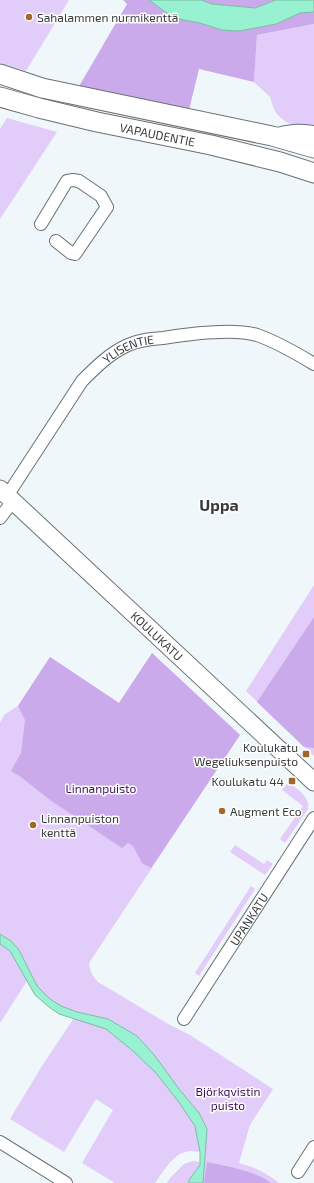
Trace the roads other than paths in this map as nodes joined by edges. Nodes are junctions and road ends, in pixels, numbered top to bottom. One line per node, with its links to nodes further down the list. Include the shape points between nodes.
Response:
1 (0, 74): 4 (main road, VAPAUDENTIE, via 42,88)
2 (0, 97): 6 (main road, VAPAUDENTIE, via 97,122 211,145)
3 (314, 132): 4 (street, via 293,130)
4 (272, 136): 5 (main road, VAPAUDENTIE)
5 (314, 148)
6 (314, 173)
7 (41, 224): 8 (street, via 67,181 79,181 101,196 107,207 75,254)
8 (56, 241)
9 (314, 364): 10 (street, YLISENTIE, via 288,348 256,335 240,333 193,334 139,341 129,345 98,364 82,380)
10 (7, 495): 11 (street, YLISENTIE); 12 (street, KOULUKATU)
11 (0, 518)
12 (314, 782)
13 (314, 818): 14 (street, UPANKATU)
14 (184, 1019)
15 (0, 1142): 18 (street)
16 (314, 1147): 17 (street)
17 (298, 1172)
18 (66, 1183)

